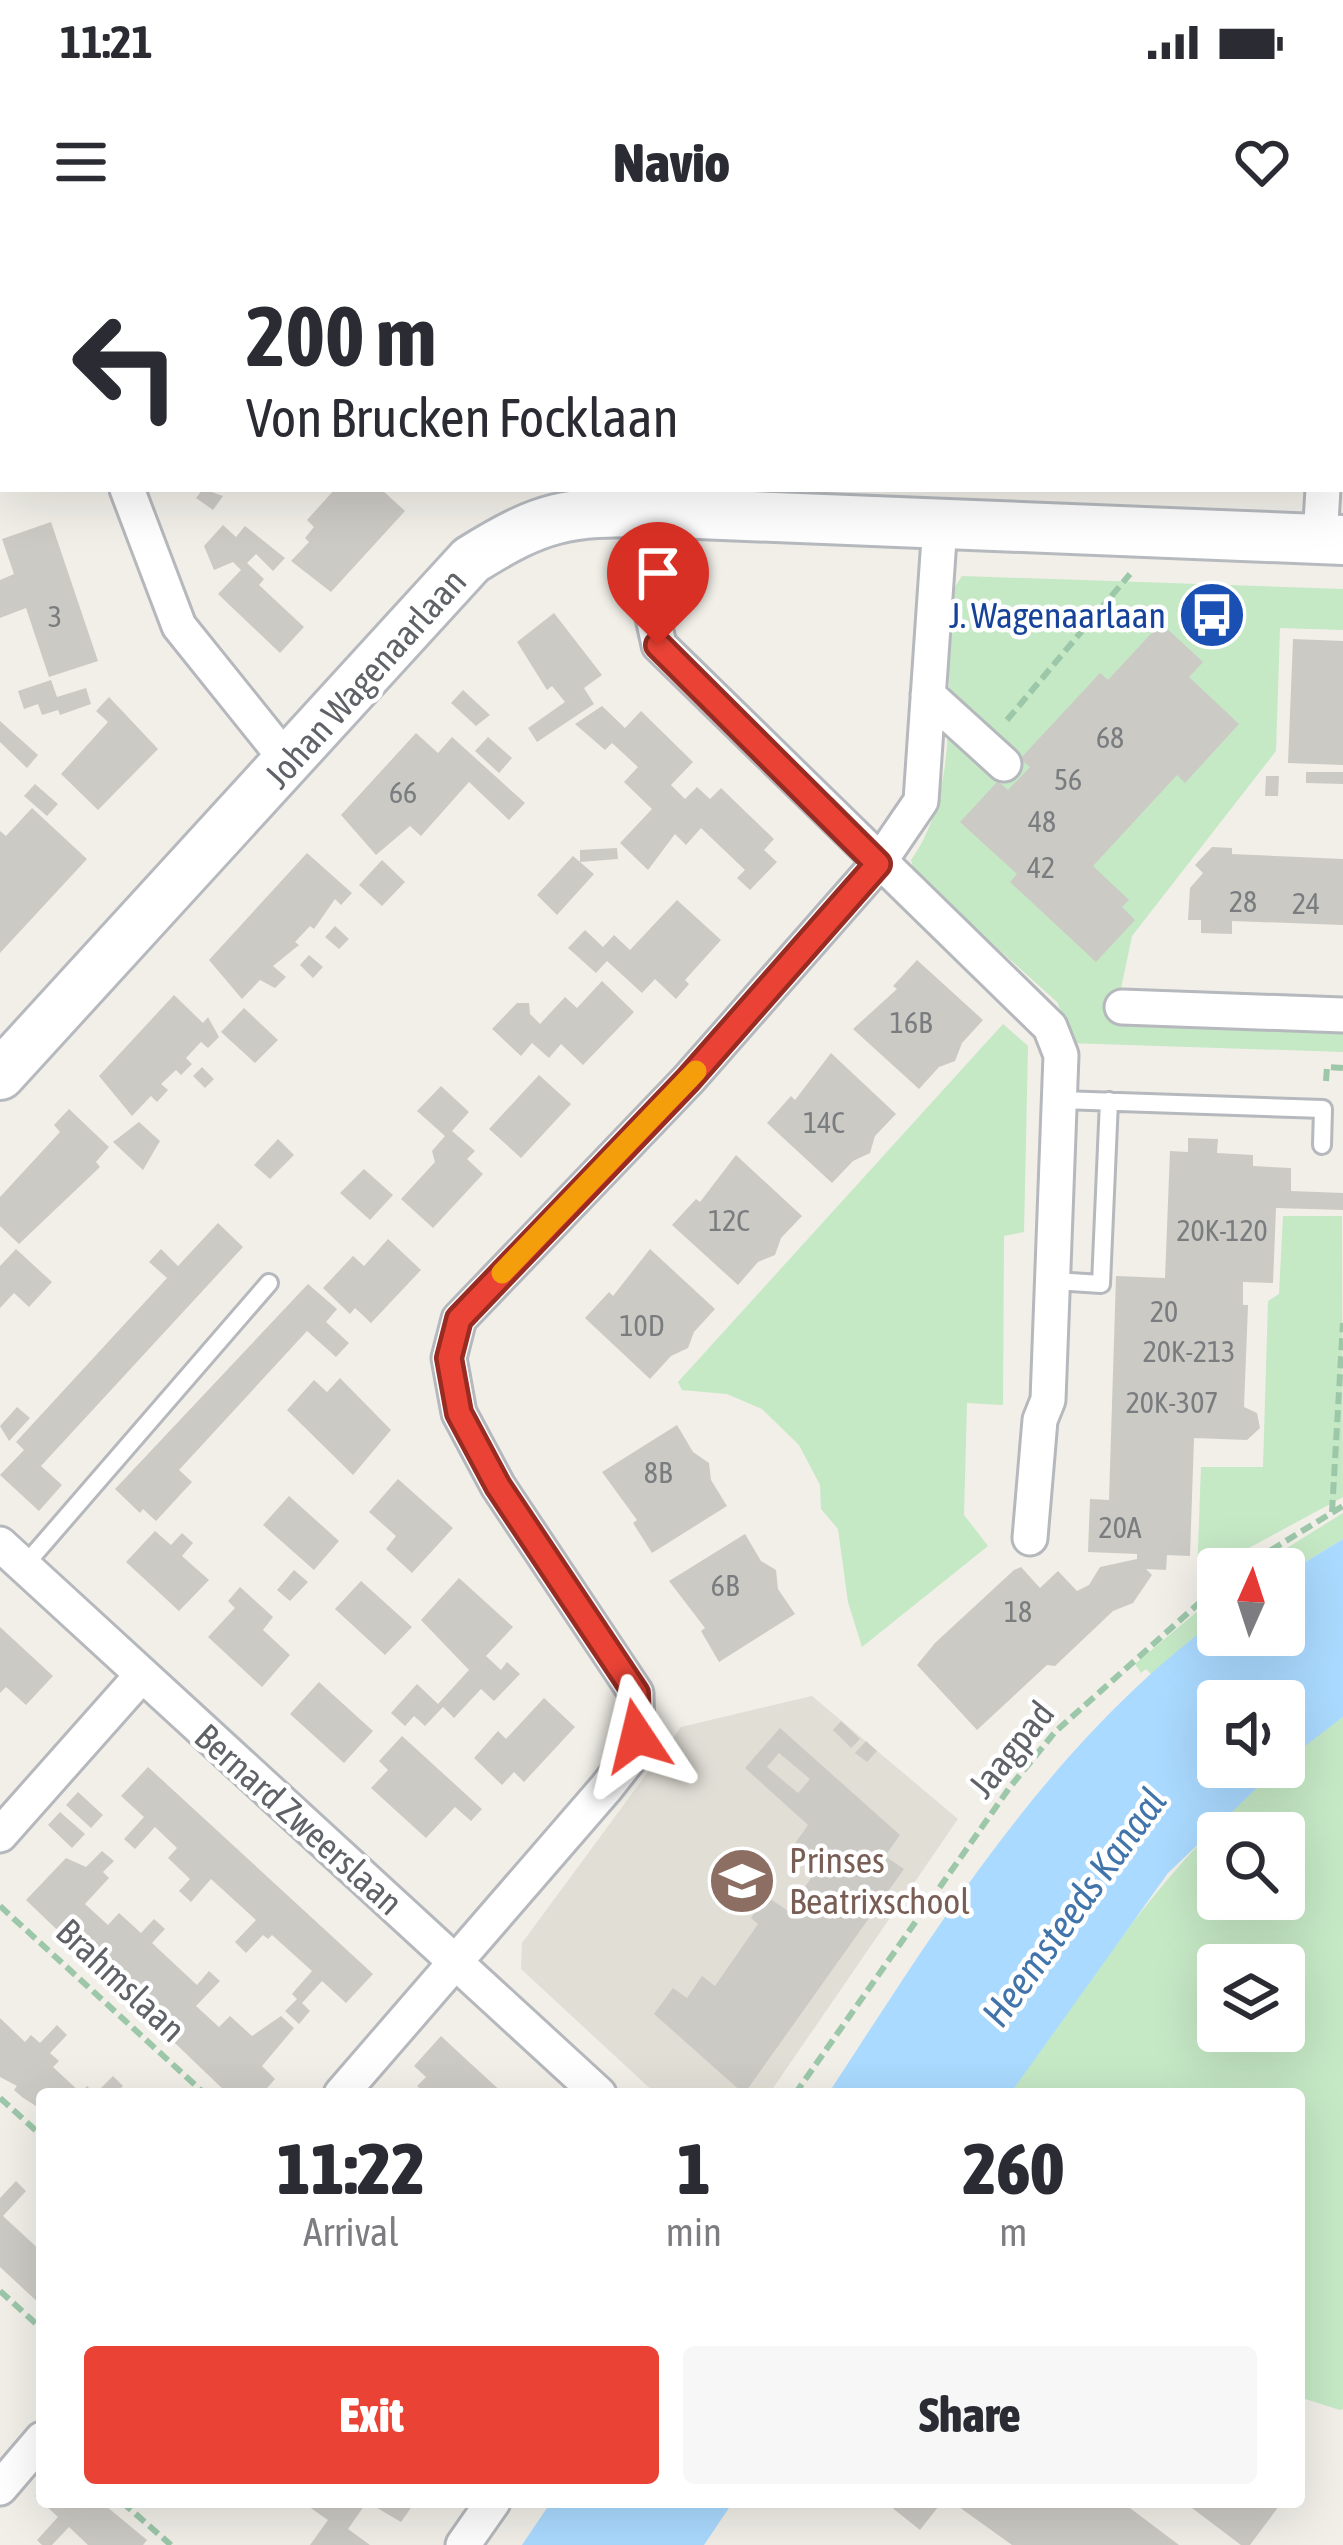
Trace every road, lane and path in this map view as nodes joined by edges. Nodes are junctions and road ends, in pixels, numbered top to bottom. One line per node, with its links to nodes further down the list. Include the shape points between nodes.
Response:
1 (128, 492): 10 (street, via 179,626)
2 (1324, 492): 6 (street)
3 (562, 500): 4 (street, Johan Wagenaarlaan); 10 (street, Johan Wagenaarlaan, via 471,560)
4 (940, 524): 5 (street, Johan Wagenaarlaan); 8 (street)
5 (1166, 532): 6 (street, Johan Wagenaarlaan); 9 (path)
6 (1332, 540)
7 (646, 590): 11 (street, via 658,645)
8 (928, 695): 9 (street); 11 (street, via 921,801)
9 (995, 755)
10 (289, 764): 14 (street, Johan Wagenaarlaan)
11 (878, 864): 15 (street, via 1050,1027 1061,1055); 30 (street, via 688,1080 459,1319 449,1358 459,1413 498,1486 636,1693 637,1713 628,1760)
12 (1122, 1006): 13 (street)
13 (1343, 1016)
14 (0, 1075)
15 (1061, 1100): 16 (lane); 18 (street)
16 (1109, 1101): 17 (lane, via 1323,1109); 18 (lane, via 1101,1284)
17 (1322, 1145)
18 (1054, 1281): 23 (street)
19 (269, 1283): 25 (lane)
20 (1343, 1323): 22 (path)
21 (1343, 1506): 22 (path)
22 (1332, 1512): 24 (path)
23 (1030, 1538)
24 (1274, 1548)
25 (12, 1555): 27 (street, Bernard Zweerslaan)
26 (1197, 1605): 34 (path, Jaagpad, via 1055,1732)
27 (142, 1675): 28 (street); 30 (street, Bernard Zweerslaan)
28 (0, 1834)
29 (0, 1906): 31 (path, Brahmslaan)
30 (455, 1962): 32 (street); 33 (street, Bernard Zweerslaan)
31 (198, 2088)
32 (346, 2088)
33 (592, 2088)
34 (799, 2088)
35 (0, 2098): 36 (path)
36 (36, 2131)
37 (0, 2290): 38 (path)
38 (36, 2323)
39 (36, 2446): 40 (street)
40 (0, 2488)
41 (129, 2508): 43 (path)
42 (490, 2508): 44 (street)
43 (171, 2545)
44 (463, 2545)

